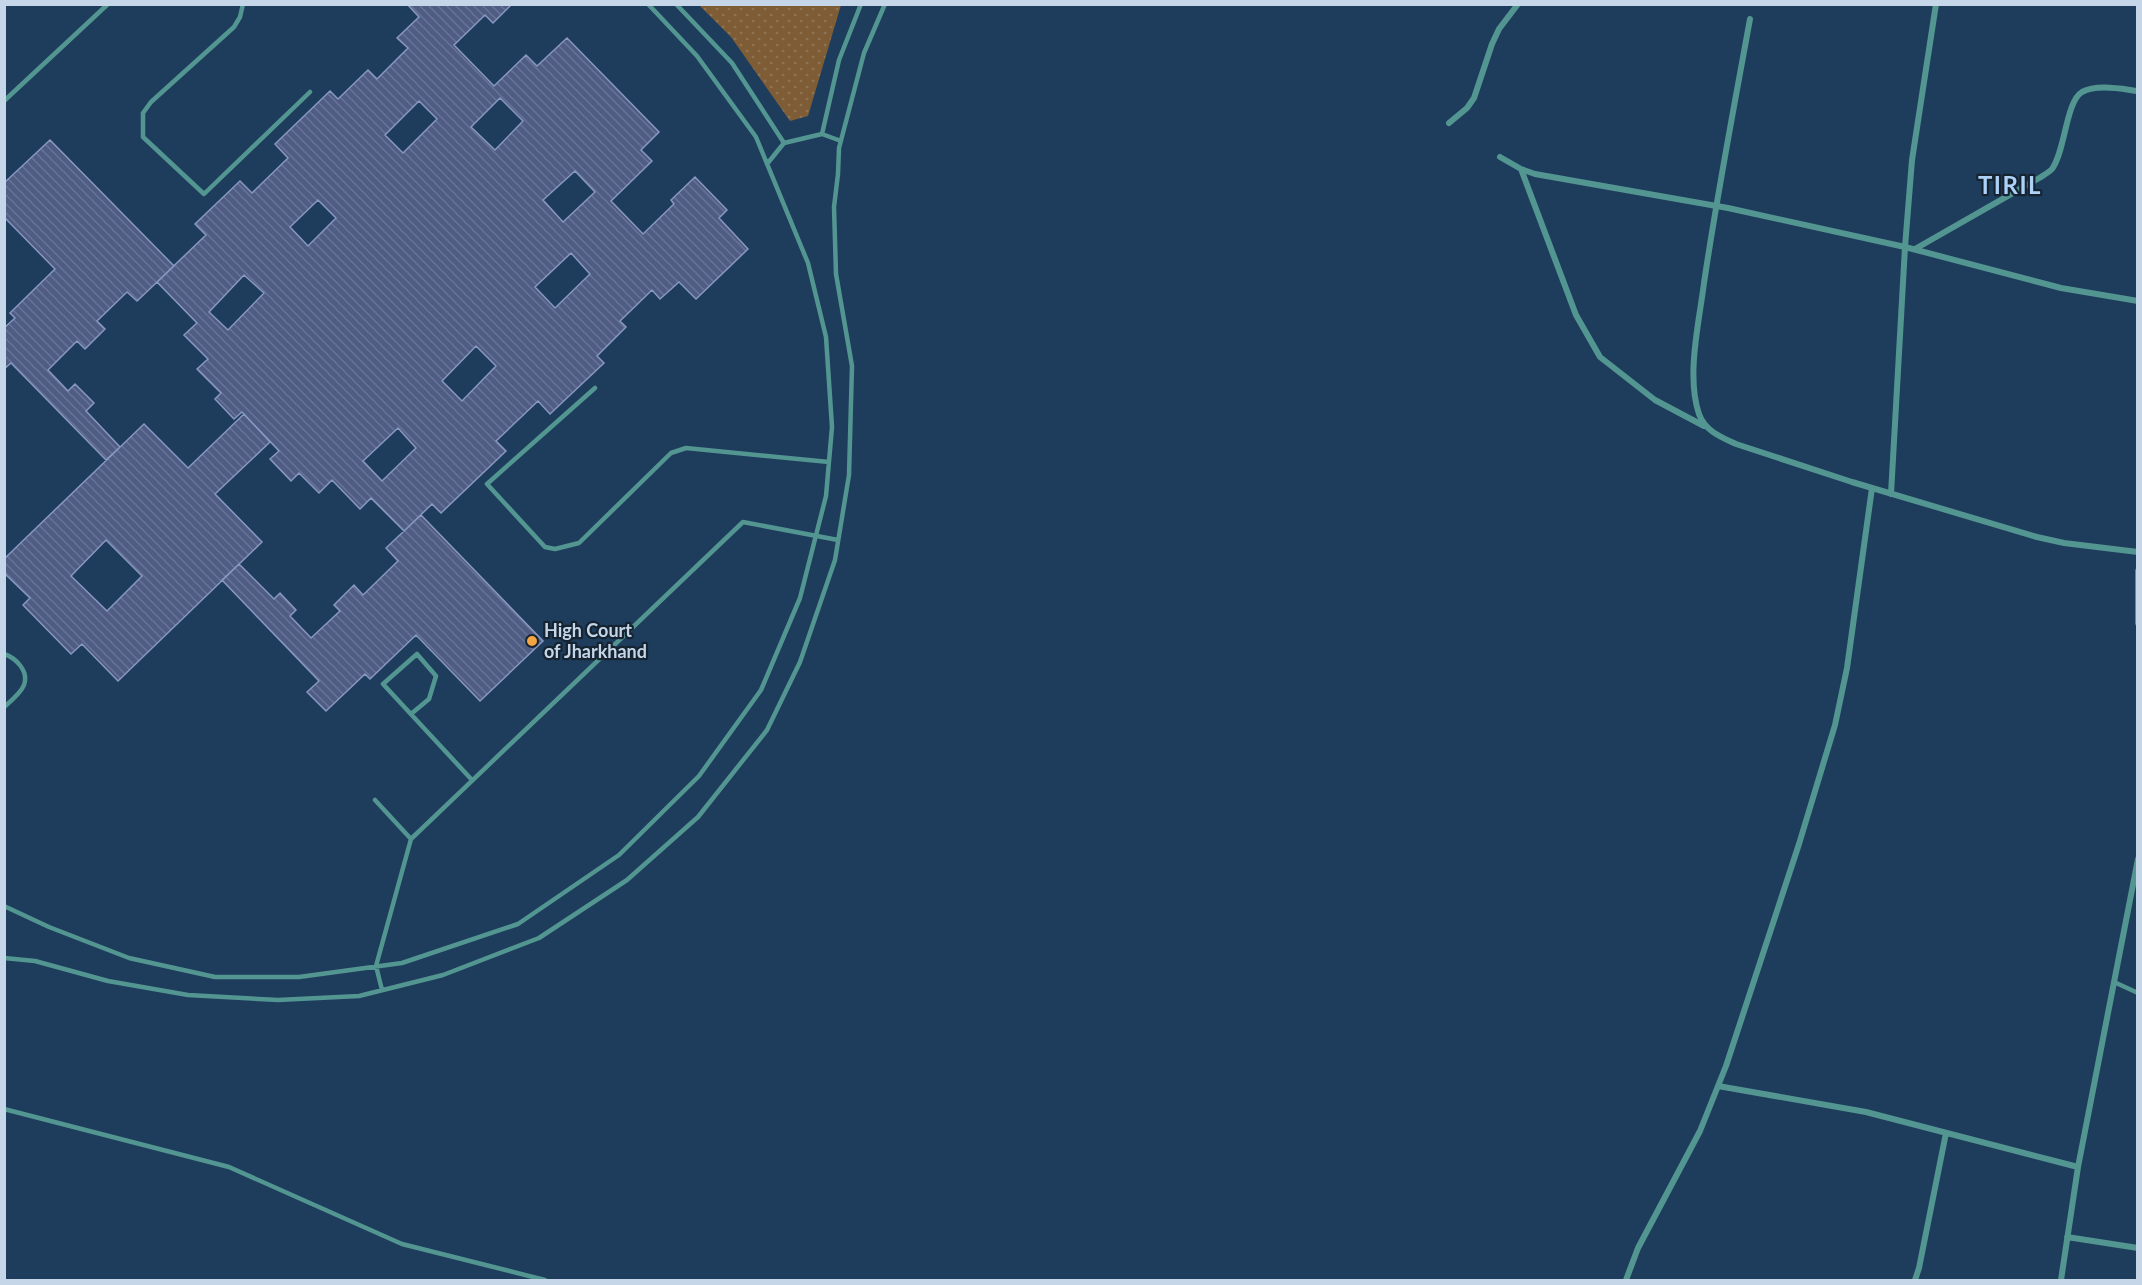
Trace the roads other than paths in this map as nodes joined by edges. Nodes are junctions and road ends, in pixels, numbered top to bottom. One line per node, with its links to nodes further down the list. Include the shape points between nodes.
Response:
1 (108, 4): 12 (lane)
2 (243, 4): 11 (lane, via 234,27 151,102 143,113 143,137 204,194)
3 (648, 4): 18 (lane, via 697,56 756,137)
4 (676, 4): 16 (lane, via 732,63)
5 (861, 4): 14 (lane, via 839,60)
6 (885, 4): 15 (lane, via 864,53)
7 (1518, 4): 13 (street, via 1499,29 1474,98)
8 (1936, 4): 21 (street, via 1912,160)
9 (1749, 19): 20 (street)
10 (2138, 91): 22 (street, via 2103,88 2083,92 2075,98 2052,169)
11 (310, 92)
12 (4, 101)
13 (1449, 123)
14 (822, 134): 15 (lane); 16 (lane)
15 (841, 141): 30 (lane, via 834,207 836,274 852,366 849,475)
16 (784, 143): 18 (lane)
17 (1500, 157): 19 (street)
18 (766, 164): 26 (lane, via 808,263 826,337 832,427)
19 (1521, 169): 20 (street); 25 (street, via 1576,315 1600,357 1655,400)
20 (1716, 205): 21 (street); 25 (street, via 1694,376 1694,394)
21 (1905, 247): 22 (street); 28 (street)
22 (1915, 249): 23 (street, via 2061,288)
23 (2138, 301)
24 (595, 388): 26 (lane, via 487,484 545,546 555,549 579,543 671,453 686,448)
25 (1705, 426): 27 (street, via 1737,444)
26 (829, 462): 29 (lane)
27 (1872, 488): 28 (street); 47 (street, via 1847,668 1835,725)
28 (1891, 494): 31 (street, via 2037,537)
29 (816, 536): 30 (lane); 37 (lane, via 743,522); 43 (lane, via 800,598 761,690 699,776 619,855 518,924 402,963)
30 (838, 540): 45 (lane, via 835,560 800,662 767,730 698,817 627,880 539,938 443,975)
31 (2138, 552)
32 (2138, 571): 33 (street)
33 (2138, 623)
34 (4, 654): 35 (lane, via 22,667 25,677 24,686)
35 (4, 707)
36 (411, 714): 36 (lane, via 383,684 417,654 436,676 429,699); 37 (lane)
37 (472, 780): 39 (lane)
38 (375, 800): 39 (lane)
39 (411, 839): 43 (lane)
40 (2138, 859): 44 (street)
41 (4, 906): 43 (lane, via 129,958 214,977 300,977)
42 (4, 958): 45 (lane, via 35,961 108,981 188,995 278,1000 359,996)
43 (376, 966): 45 (lane)
44 (2114, 981): 46 (lane); 50 (street)
45 (382, 990)
46 (2138, 993)
47 (1718, 1086): 49 (street, via 1866,1112); 54 (street, via 1700,1131 1638,1248)
48 (4, 1108): 53 (lane, via 229,1167 402,1244)
49 (1946, 1133): 50 (street); 55 (street)
50 (2078, 1167): 51 (street)
51 (2067, 1237): 52 (street); 56 (street)
52 (2138, 1248)
53 (545, 1281)
54 (1626, 1281)
55 (1915, 1281)
56 (2061, 1281)

